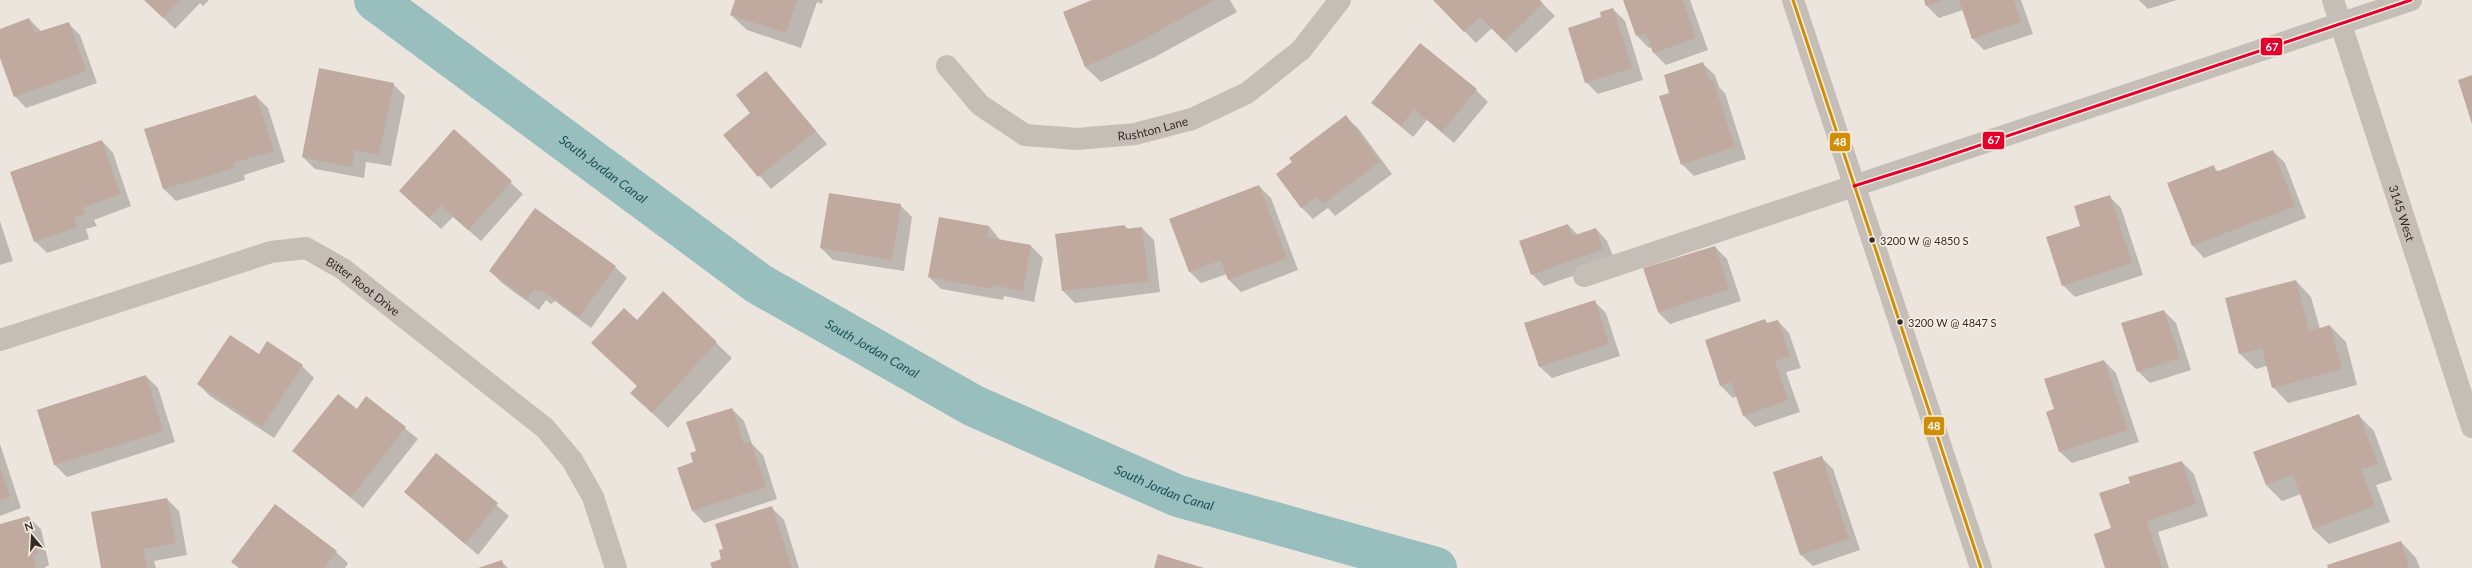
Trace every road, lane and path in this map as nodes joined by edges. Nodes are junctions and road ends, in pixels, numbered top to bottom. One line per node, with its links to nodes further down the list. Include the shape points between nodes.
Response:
1 (1340, 0): 6 (street, Rushton Lane, via 1301,50 1247,93 1192,119 1135,134 1077,139 1024,135 980,105)
2 (1793, 0): 7 (street)
3 (2333, 0): 5 (street, 3145 West)
4 (2411, 0): 5 (street)
5 (2341, 23): 7 (street, via 1935,161); 10 (street, 3145 West)
6 (947, 66)
7 (1854, 186): 8 (street); 12 (street)
8 (1584, 276)
9 (0, 340): 11 (street, Bitter Root Drive, via 272,252 306,248 343,269 545,428 572,460 593,497)
10 (2472, 427)
11 (616, 568)
12 (1981, 568)

